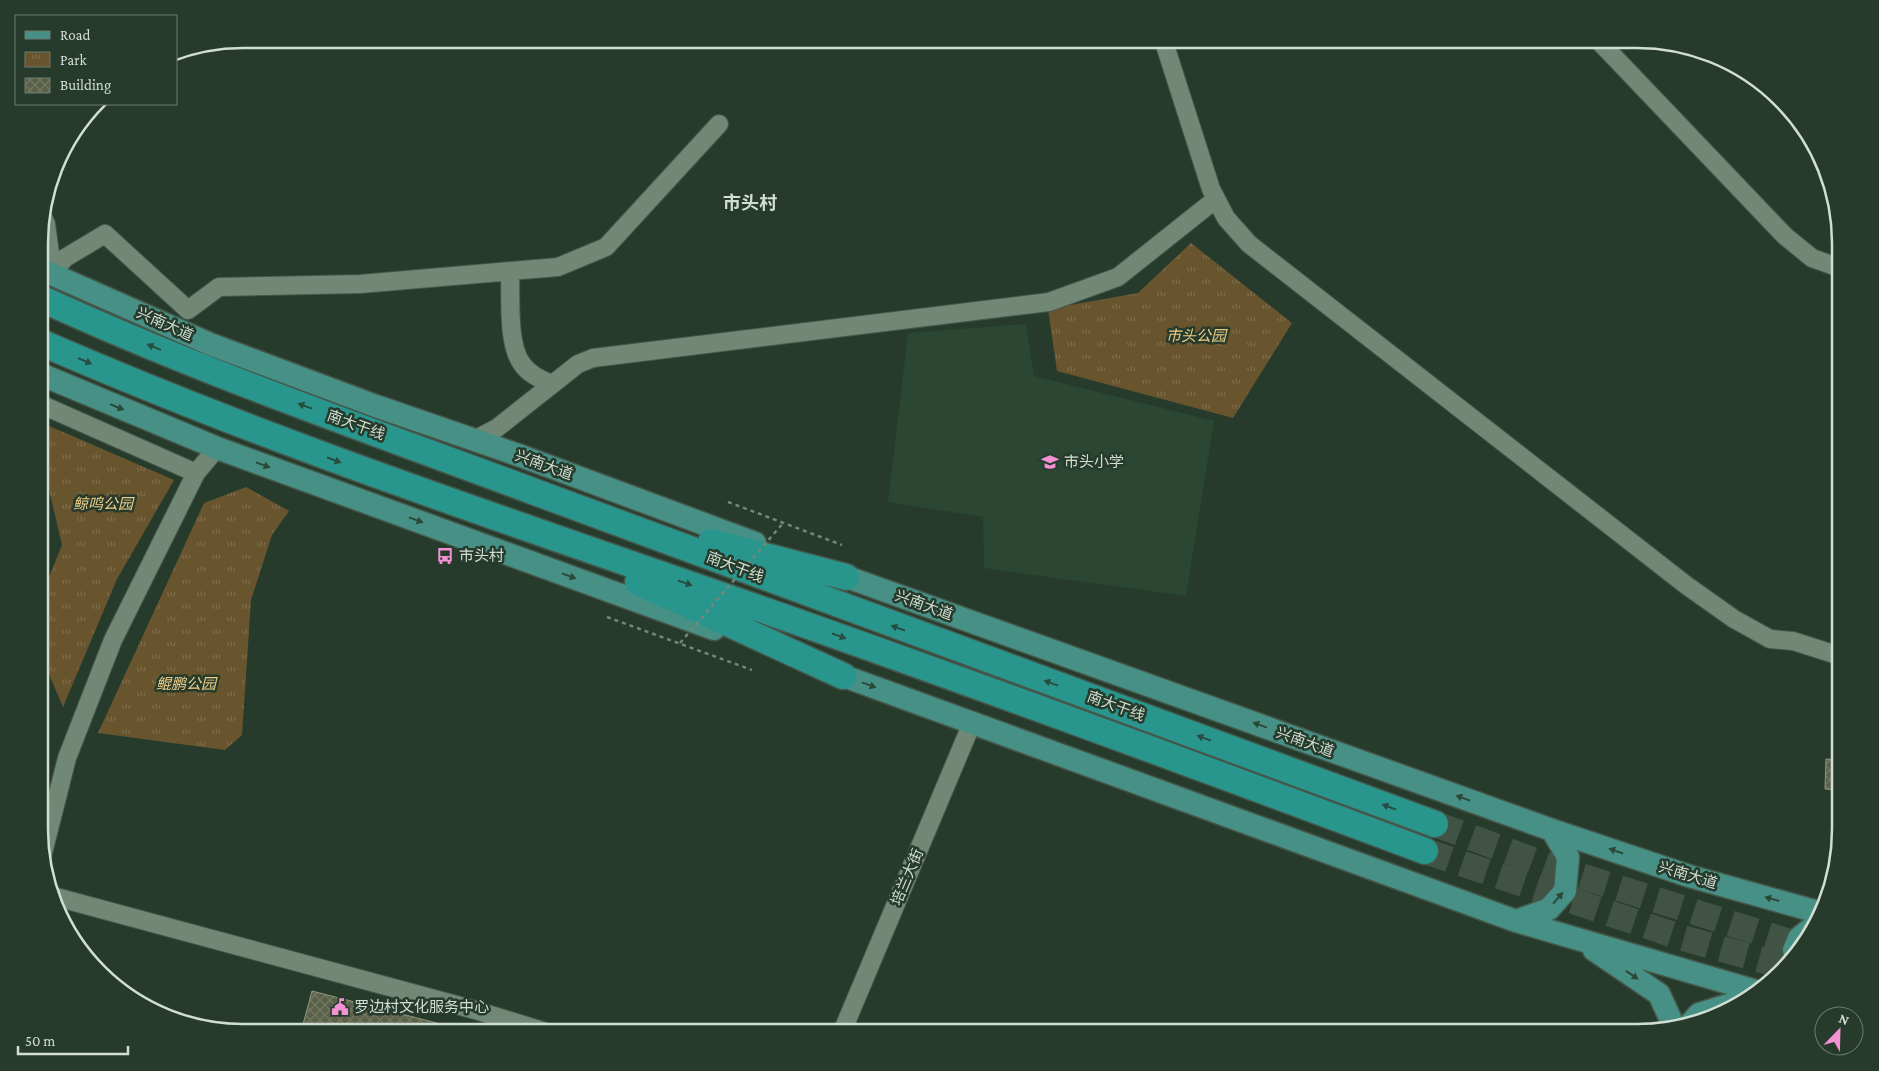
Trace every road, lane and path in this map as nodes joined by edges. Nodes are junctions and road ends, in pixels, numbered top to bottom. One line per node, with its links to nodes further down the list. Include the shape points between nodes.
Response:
1 (1166, 48): 4 (street)
2 (1606, 48): 7 (street, via 1785,236 1812,258)
3 (719, 124): 10 (street, via 606,247 558,267)
4 (1216, 200): 14 (street, via 1118,277 1049,302 593,358 578,364); 27 (street, via 1226,218 1249,244 1686,585 1770,639 1793,641)
5 (48, 238): 6 (street, via 51,260)
6 (48, 264)
7 (1832, 265)
8 (48, 269): 10 (street, via 58,266 65,258 105,234 188,310 219,287 360,284)
9 (48, 272): 16 (main road, 兴南大道, via 210,344)
10 (510, 272): 14 (street, via 513,338 521,364 537,378)
11 (48, 302): 20 (highway, 南大干线, one-way to 11, via 223,375)
12 (48, 345): 21 (highway, 南大干线, one-way to 21, via 350,466)
13 (48, 377): 17 (main road, one-way to 17)
14 (551, 384): 16 (street, via 497,428)
15 (48, 408): 18 (street)
16 (474, 440): 24 (main road, 兴南大道)
17 (217, 448): 18 (street); 29 (main road, one-way to 29)
18 (196, 473): 33 (street, via 113,640 67,758)
19 (728, 502): 22 (path)
20 (579, 508): 24 (highway); 31 (highway, 南大干线, one-way to 20)
21 (490, 514): 29 (highway); 34 (highway, 南大干线, one-way to 34, via 858,643)
22 (784, 522): 23 (path); 26 (path, bridge)
23 (842, 545)
24 (846, 577): 32 (main road, 兴南大道, one-way to 24)
25 (606, 617): 26 (path)
26 (680, 643): 28 (path)
27 (1832, 653)
28 (752, 670)
29 (843, 676): 30 (main road, one-way to 30)
30 (972, 723): 37 (main road); 42 (street, 培兰大街)
31 (1435, 824)
32 (1552, 830): 36 (main road, 兴南大道, one-way to 32, via 1689,876); 37 (main road, one-way to 32, via 1549,909 1565,890 1568,858)
33 (48, 834)
34 (1425, 851)
35 (60, 898): 41 (street)
36 (1813, 911)
37 (1516, 921): 38 (main road)
38 (1577, 938): 39 (main road); 40 (main road, one-way to 40, via 1659,994)
39 (1748, 989)
40 (1670, 1021)
41 (520, 1024)
42 (845, 1024)

